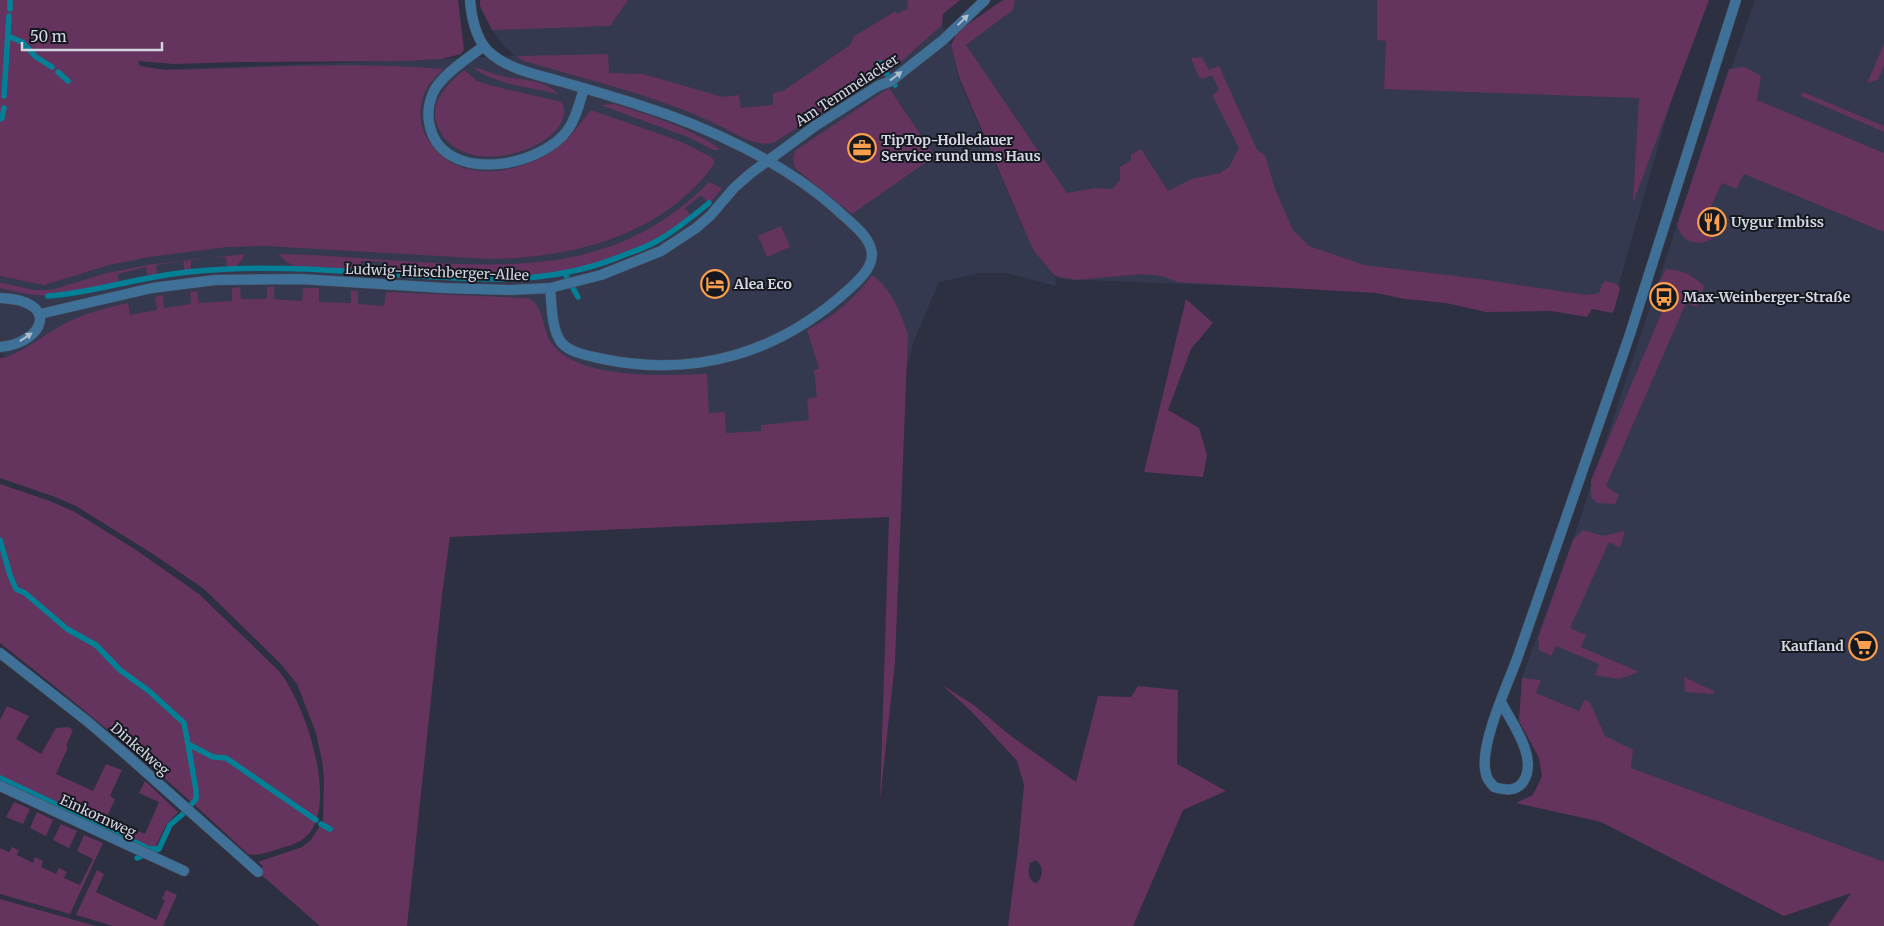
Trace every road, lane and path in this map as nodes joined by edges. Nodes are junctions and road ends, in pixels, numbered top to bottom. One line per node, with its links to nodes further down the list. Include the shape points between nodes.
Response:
1 (984, 0): 6 (street, Am Temmelacker, one-way to 1, via 815,126 891,81 943,40)
2 (1736, 0): 12 (street, via 1633,325)
3 (470, 3): 4 (street)
4 (484, 46): 5 (street, via 497,58 521,70); 5 (street, via 442,81 429,106 429,125 433,136 447,154 458,159 487,165 503,164 553,144 569,128)
5 (584, 88): 6 (street, via 694,125)
6 (768, 161): 7 (street, Ludwig-Hirschberger-Allee, via 742,181 696,228 661,251 608,273); 7 (street, via 827,202 865,238 872,250 871,260 859,280 823,311 793,331 759,348 709,362 662,365 612,361 576,352 561,342)
7 (550, 288): 9 (street, Ludwig-Hirschberger-Allee, via 477,290 266,278 215,280 152,288)
8 (0, 298): 9 (street, via 24,302)
9 (40, 314): 10 (street, one-way to 9, via 15,344 31,334 39,324)
10 (0, 347)
11 (0, 653): 15 (street, Dinkelweg, via 87,721)
12 (1501, 702): 12 (street, via 1485,749 1486,776 1494,787 1516,789 1525,779 1528,762 1525,749)
13 (0, 786): 14 (street, Einkornweg)
14 (184, 871)
15 (258, 872)

